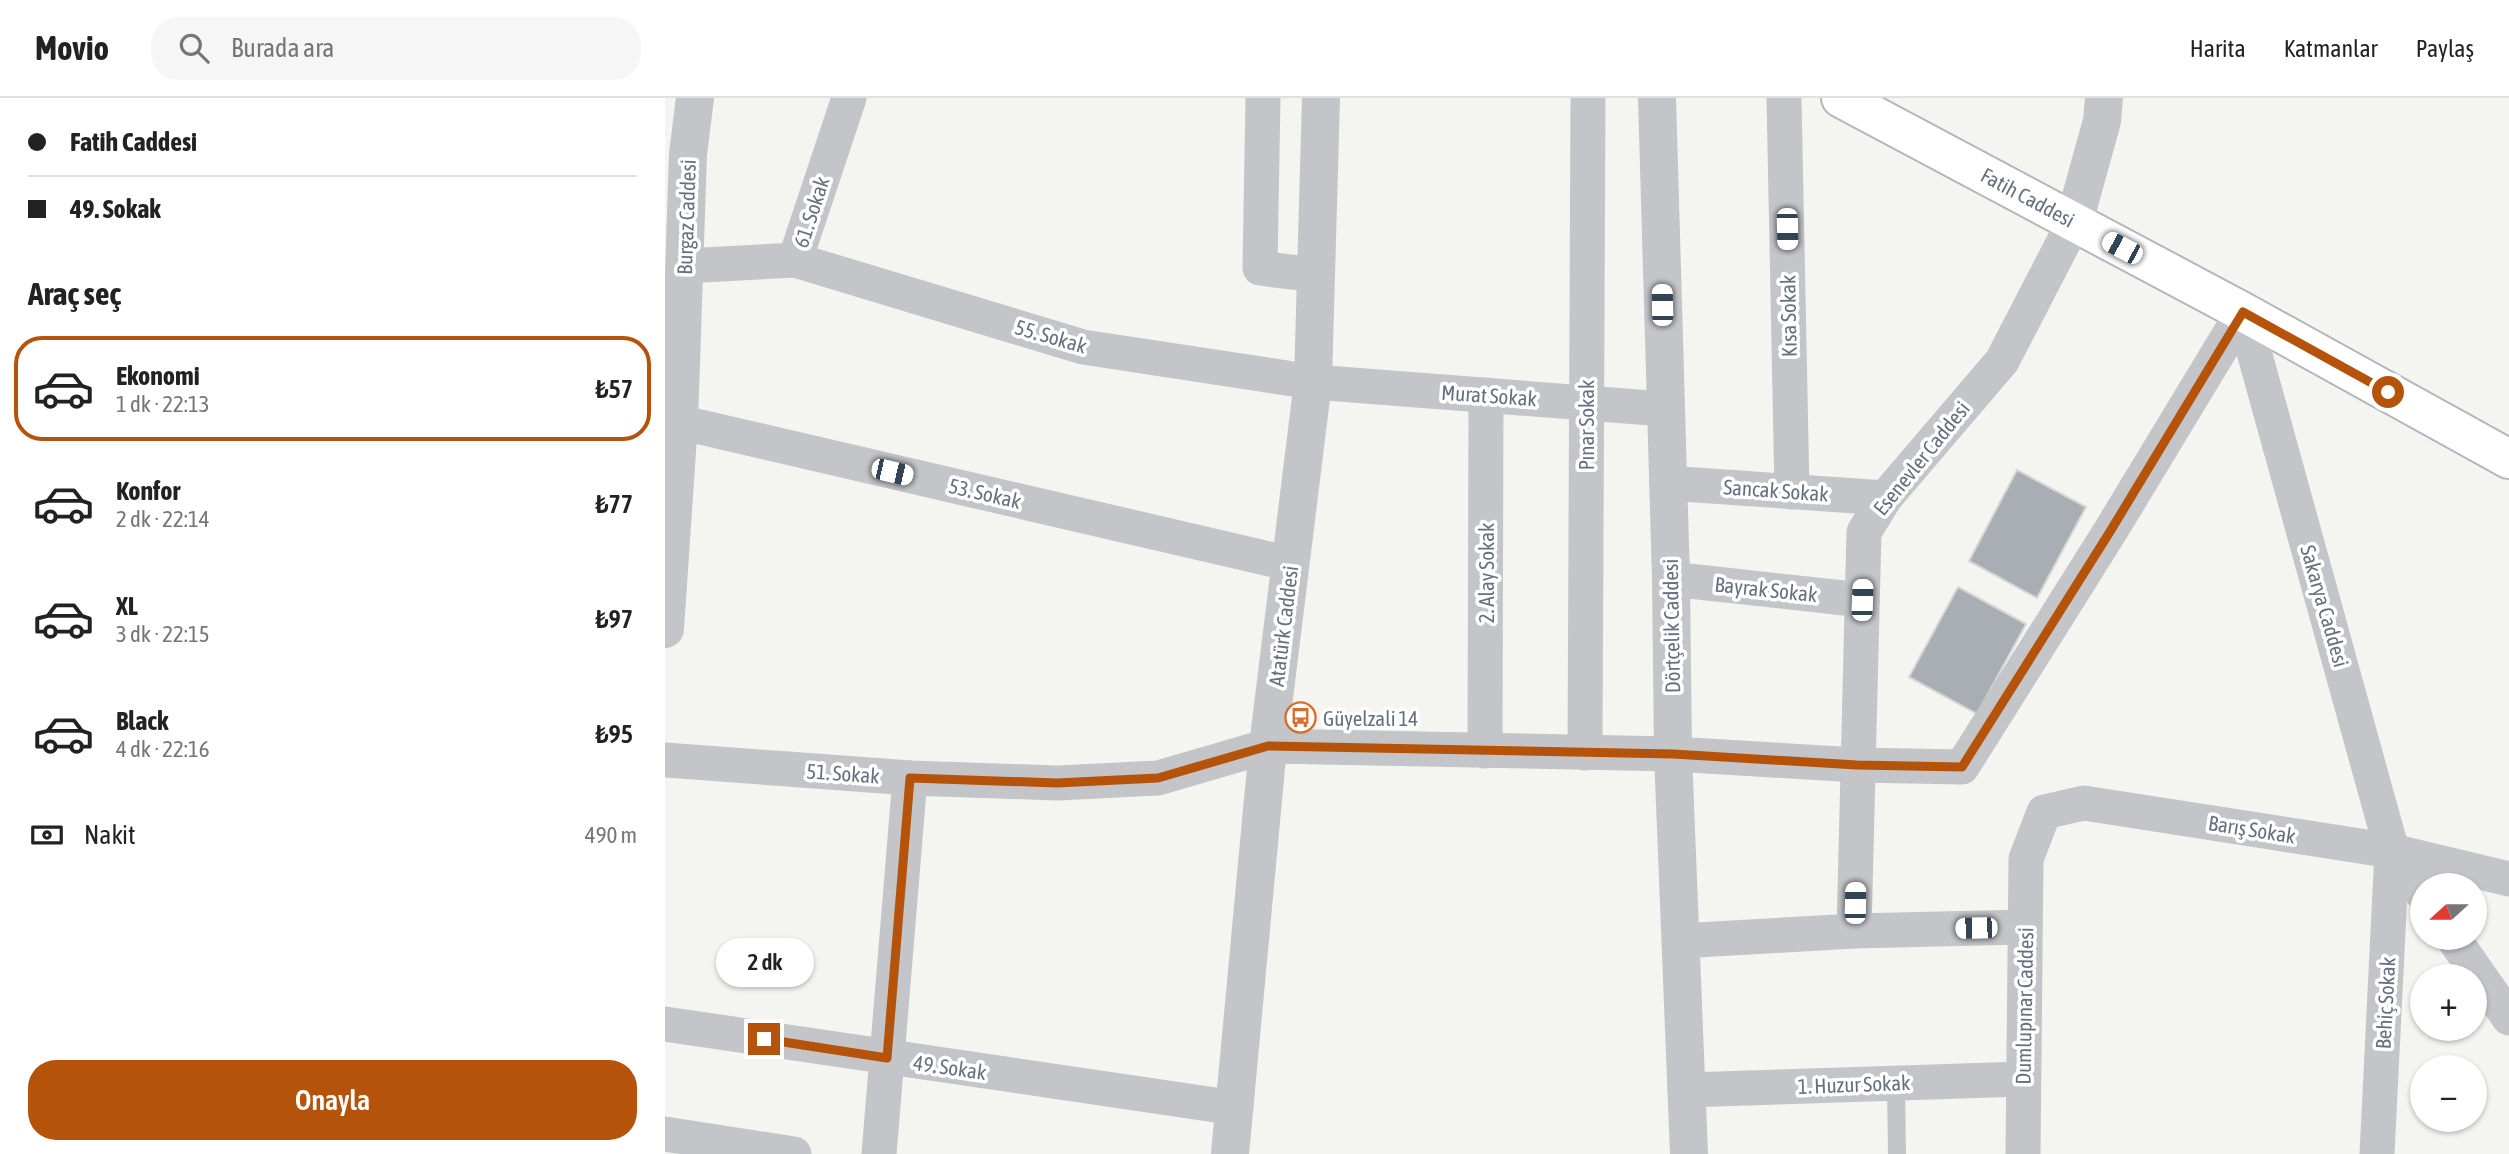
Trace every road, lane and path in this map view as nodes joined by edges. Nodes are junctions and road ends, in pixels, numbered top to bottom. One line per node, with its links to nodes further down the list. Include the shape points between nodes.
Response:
1 (695, 98): 12 (street, Burgaz Caddesi)
2 (849, 98): 11 (street, 61. Sokak)
3 (1263, 98): 13 (street, via 1260,268)
4 (1321, 98): 13 (street, Atatürk Caddesi)
5 (1588, 98): 17 (street, Pınar Sokak)
6 (1657, 98): 18 (street, Dörtçelik Caddesi)
7 (1784, 98): 22 (street, Kısa Sokak)
8 (1841, 98): 10 (main road, Fatih Caddesi)
9 (2104, 98): 10 (street)
10 (2074, 222): 14 (main road, Fatih Caddesi); 23 (street, Esenevler Caddesi, via 2002,361)
11 (795, 260): 12 (street, 61. Sokak); 15 (street, 55. Sokak, via 1083,347)
12 (684, 266): 19 (street, Burgaz Caddesi)
13 (1314, 275): 15 (street, Atatürk Caddesi)
14 (2243, 312): 20 (main road, Fatih Caddesi); 33 (street, via 1962,767); 35 (street, Sakarya Caddesi)
15 (1313, 382): 16 (street, Murat Sokak); 24 (street, Atatürk Caddesi)
16 (1486, 395): 17 (street, Murat Sokak); 29 (street, 2. Alay Sokak)
17 (1586, 403): 18 (street, Murat Sokak); 30 (street, Pınar Sokak)
18 (1664, 409): 21 (street, Dörtçelik Caddesi)
19 (680, 422): 24 (street, 53. Sokak); 27 (street, Burgaz Caddesi)
20 (2509, 459)
21 (1667, 483): 22 (street, Sancak Sokak); 25 (street, Dörtçelik Caddesi)
22 (1792, 492): 23 (street, Sancak Sokak)
23 (1885, 498): 26 (street, Esenevler Caddesi, via 1864,532)
24 (1291, 564): 28 (street, Atatürk Caddesi)
25 (1671, 579): 26 (street, Bayrak Sokak); 31 (street, Dörtçelik Caddesi)
26 (1862, 600): 33 (street, Esenevler Caddesi)
27 (665, 629)
28 (1268, 746): 29 (street, 51. Sokak); 34 (street, 51. Sokak, via 1158,778 1057,783); 49 (street, Atatürk Caddesi)
29 (1485, 751): 30 (street, 51. Sokak)
30 (1585, 752): 31 (street, 51. Sokak)
31 (1673, 754): 33 (street); 41 (street, Dörtçelik Caddesi)
32 (665, 760): 34 (street, 51. Sokak)
33 (1857, 765): 40 (street, Esenevler Caddesi)
34 (910, 778): 45 (street)
35 (2392, 851): 36 (street, Barış Sokak, via 2084,803 2044,812); 37 (street, Sakarya Caddesi); 38 (street, Barış Sokak); 57 (street, Behiç Sokak)
36 (2026, 859): 39 (street, Dumlupınar Caddesi)
37 (2410, 876)
38 (2509, 879)
39 (2025, 926): 40 (street); 46 (street, Dumlupınar Caddesi)
40 (1854, 931): 41 (street)
41 (1680, 941): 48 (street, Dörtçelik Caddesi)
42 (2461, 950): 43 (street)
43 (2509, 1018)
44 (665, 1024): 45 (street, 49. Sokak)
45 (887, 1058): 49 (street, 49. Sokak); 52 (street)
46 (2023, 1079): 47 (street, 1. Huzur Sokak); 56 (street, Dumlupınar Caddesi)
47 (1896, 1083): 48 (street, 1. Huzur Sokak); 55 (lane)
48 (1685, 1090): 54 (street, Dörtçelik Caddesi)
49 (1235, 1108): 53 (street, Atatürk Caddesi)
50 (665, 1134): 51 (street)
51 (794, 1154)
52 (879, 1154)
53 (1230, 1154)
54 (1689, 1154)
55 (1897, 1154)
56 (2023, 1154)
57 (2377, 1154)

